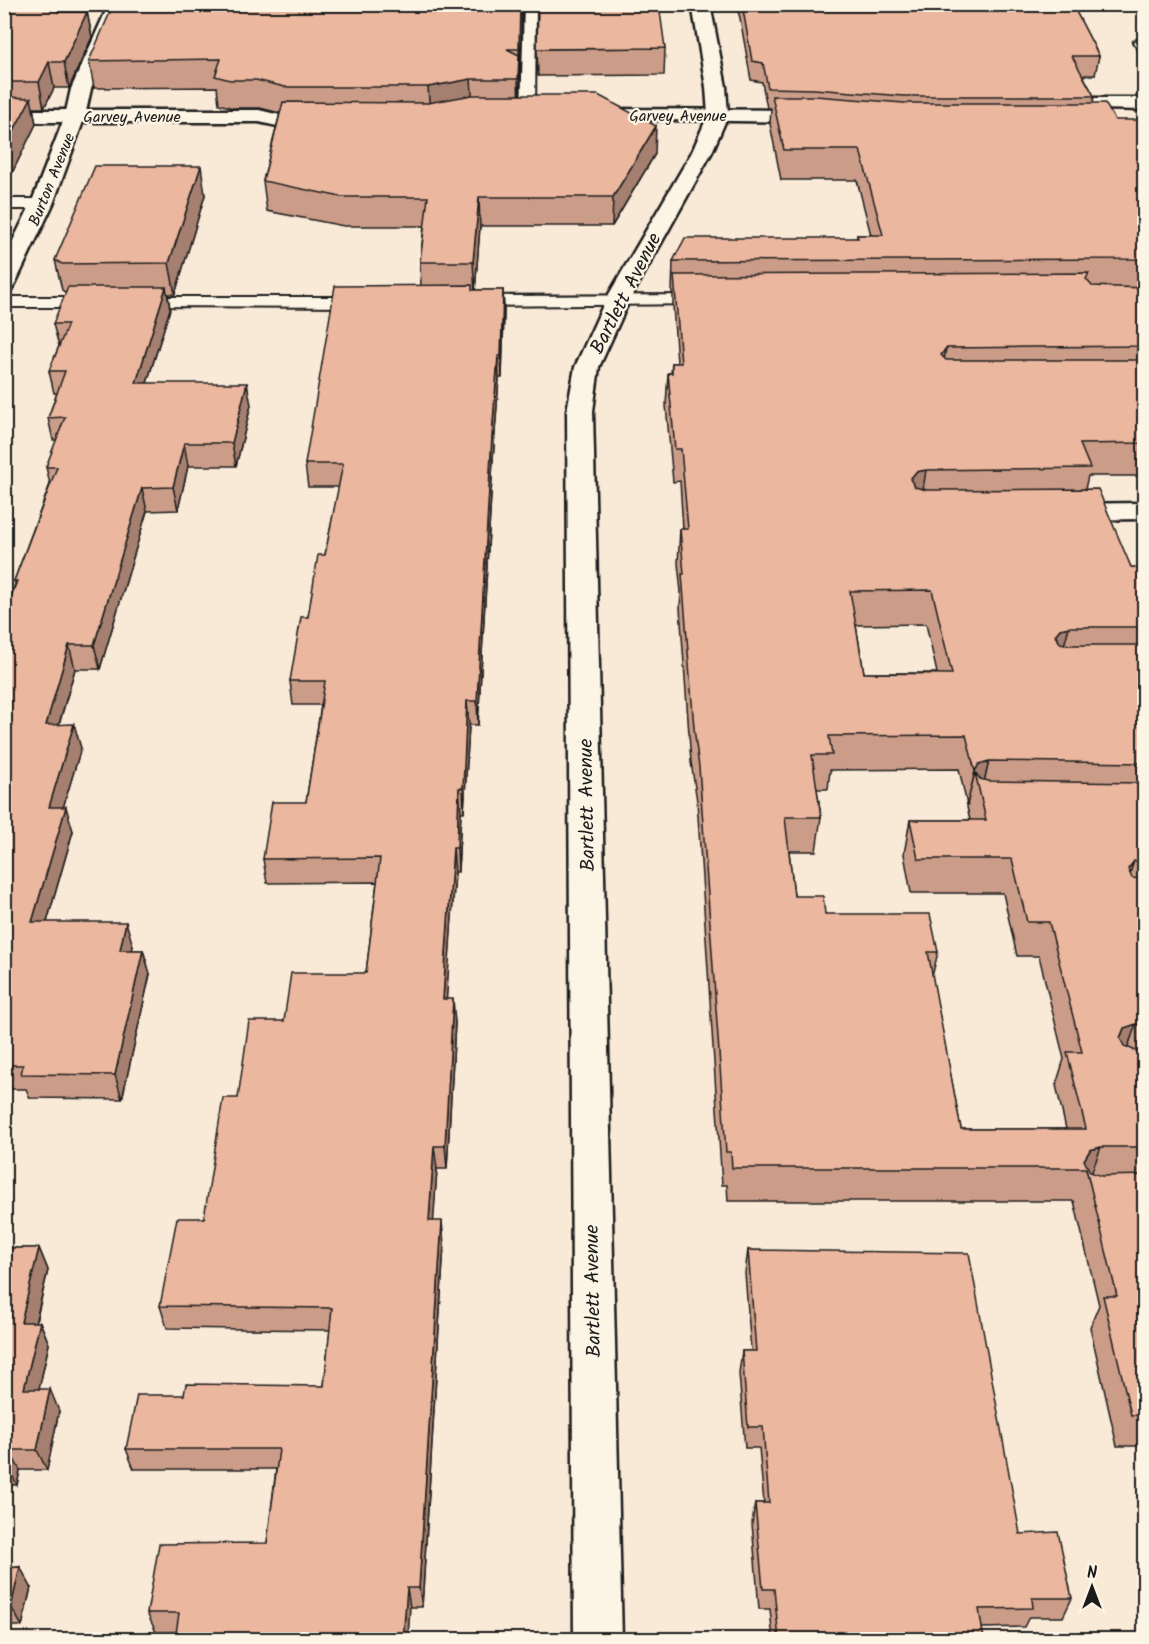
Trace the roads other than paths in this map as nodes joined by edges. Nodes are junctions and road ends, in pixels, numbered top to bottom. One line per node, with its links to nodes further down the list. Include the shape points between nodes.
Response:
1 (118, 4): 14 (street, Burton Avenue, via 81,89)
2 (530, 4): 8 (lane)
3 (701, 4): 11 (street, Bartlett Avenue)
4 (323, 104): 15 (street, Garvey Avenue, via 287,104)
5 (1048, 104): 6 (street)
6 (1144, 104)
7 (506, 115): 8 (street)
8 (528, 115): 9 (street)
9 (552, 115)
10 (575, 115): 11 (street, Garvey Avenue)
11 (718, 115): 12 (street, Garvey Avenue); 23 (street, Bartlett Avenue, via 702,152)
12 (833, 115)
13 (4, 116): 14 (street, Garvey Avenue)
14 (75, 116): 15 (street, Garvey Avenue); 20 (street, Burton Avenue)
15 (259, 116): 16 (street, Garvey Avenue, via 288,123)
16 (335, 123)
17 (1063, 123): 18 (street)
18 (1144, 123)
19 (4, 204): 20 (lane)
20 (42, 204): 21 (street, Burton Avenue)
21 (4, 284)
22 (722, 300): 23 (lane)
23 (617, 301): 26 (lane); 29 (street, Bartlett Avenue, via 587,368 580,411)
24 (4, 302): 25 (lane)
25 (381, 302)
26 (452, 302)
27 (1144, 511): 28 (street)
28 (1039, 512)
29 (598, 1640)

